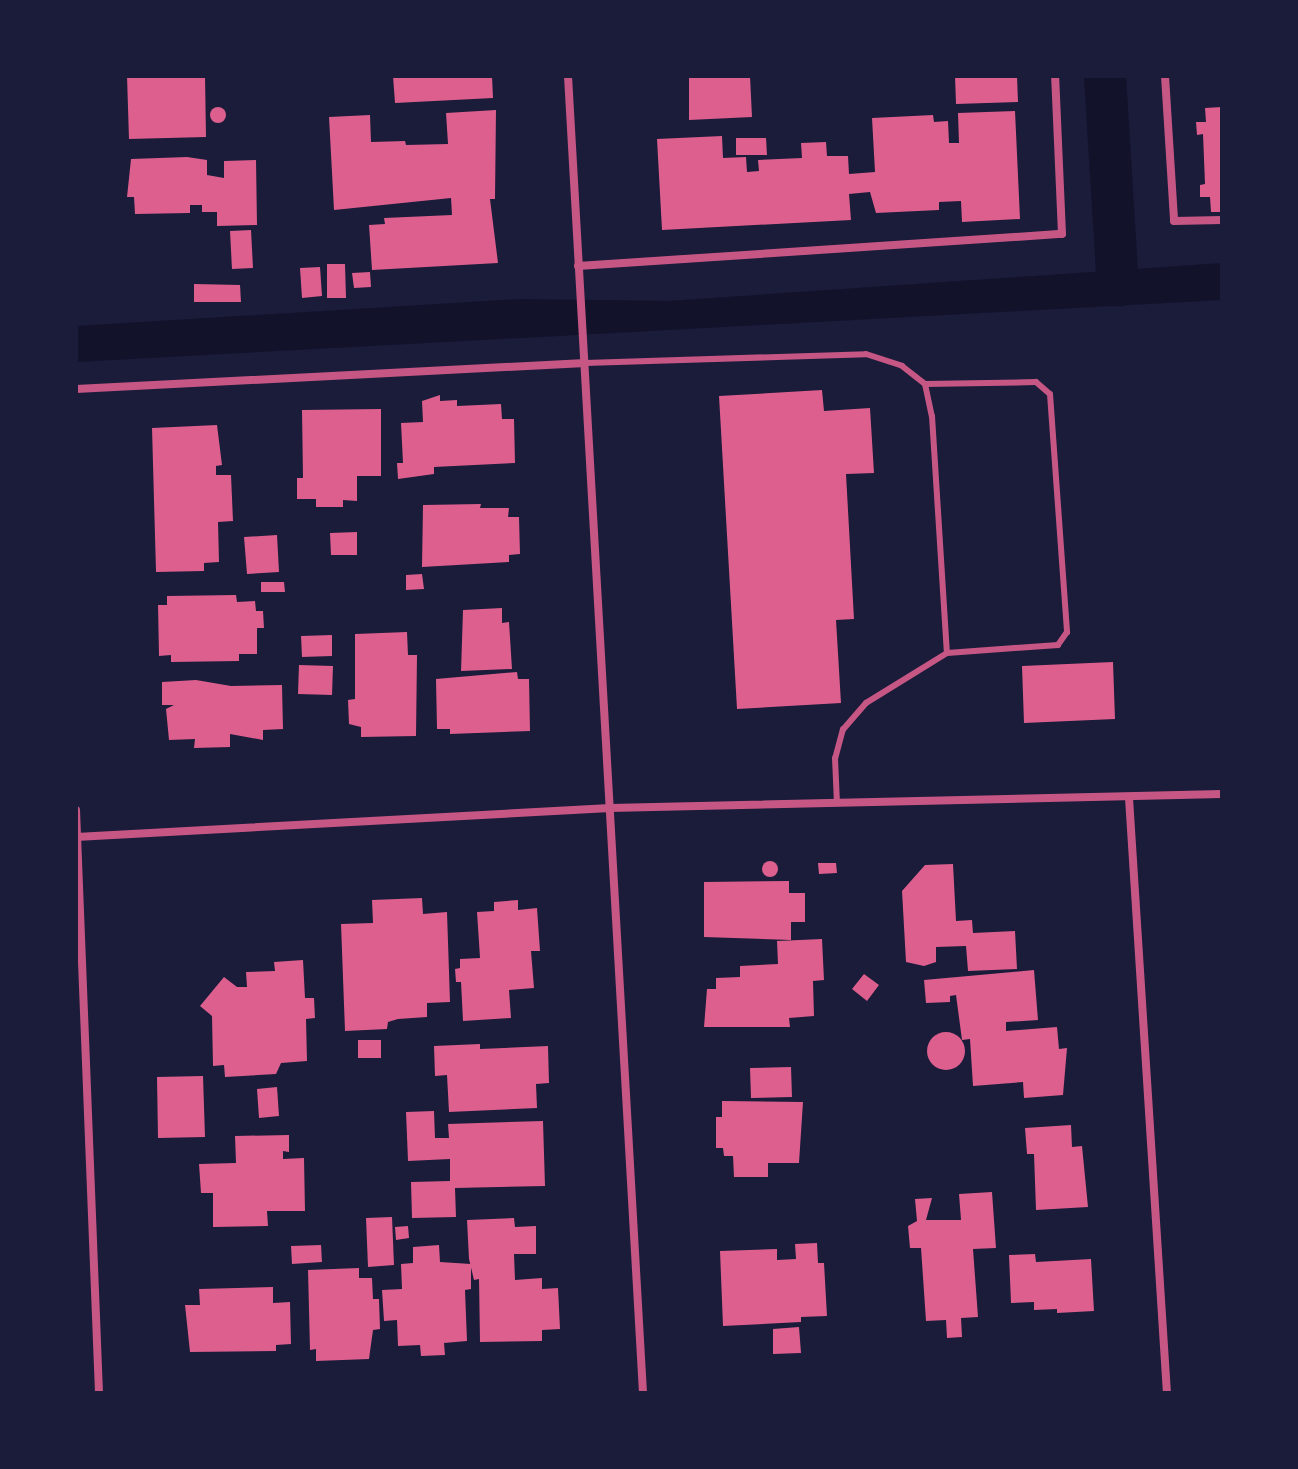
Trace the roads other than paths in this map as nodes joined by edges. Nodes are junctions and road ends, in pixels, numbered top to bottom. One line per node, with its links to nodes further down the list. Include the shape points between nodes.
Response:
1 (568, 76): 5 (street)
2 (1055, 76): 5 (street, via 1062,234)
3 (1165, 76): 4 (street, via 1174,221)
4 (1222, 220)
5 (578, 266): 6 (street)
6 (585, 363): 7 (lane, via 866,354 902,366); 8 (street); 13 (street)
7 (925, 384): 9 (lane, via 932,416); 9 (lane, via 1036,382 1050,394 1067,632 1058,645)
8 (76, 389)
9 (947, 653): 12 (lane, via 877,696 843,729 835,758)
10 (1222, 794): 11 (street)
11 (1129, 798): 12 (street); 18 (street)
12 (837, 803): 13 (street)
13 (610, 808): 15 (street); 17 (street)
14 (76, 810): 15 (street)
15 (77, 837): 16 (street)
16 (99, 1393)
17 (643, 1393)
18 (1167, 1393)

